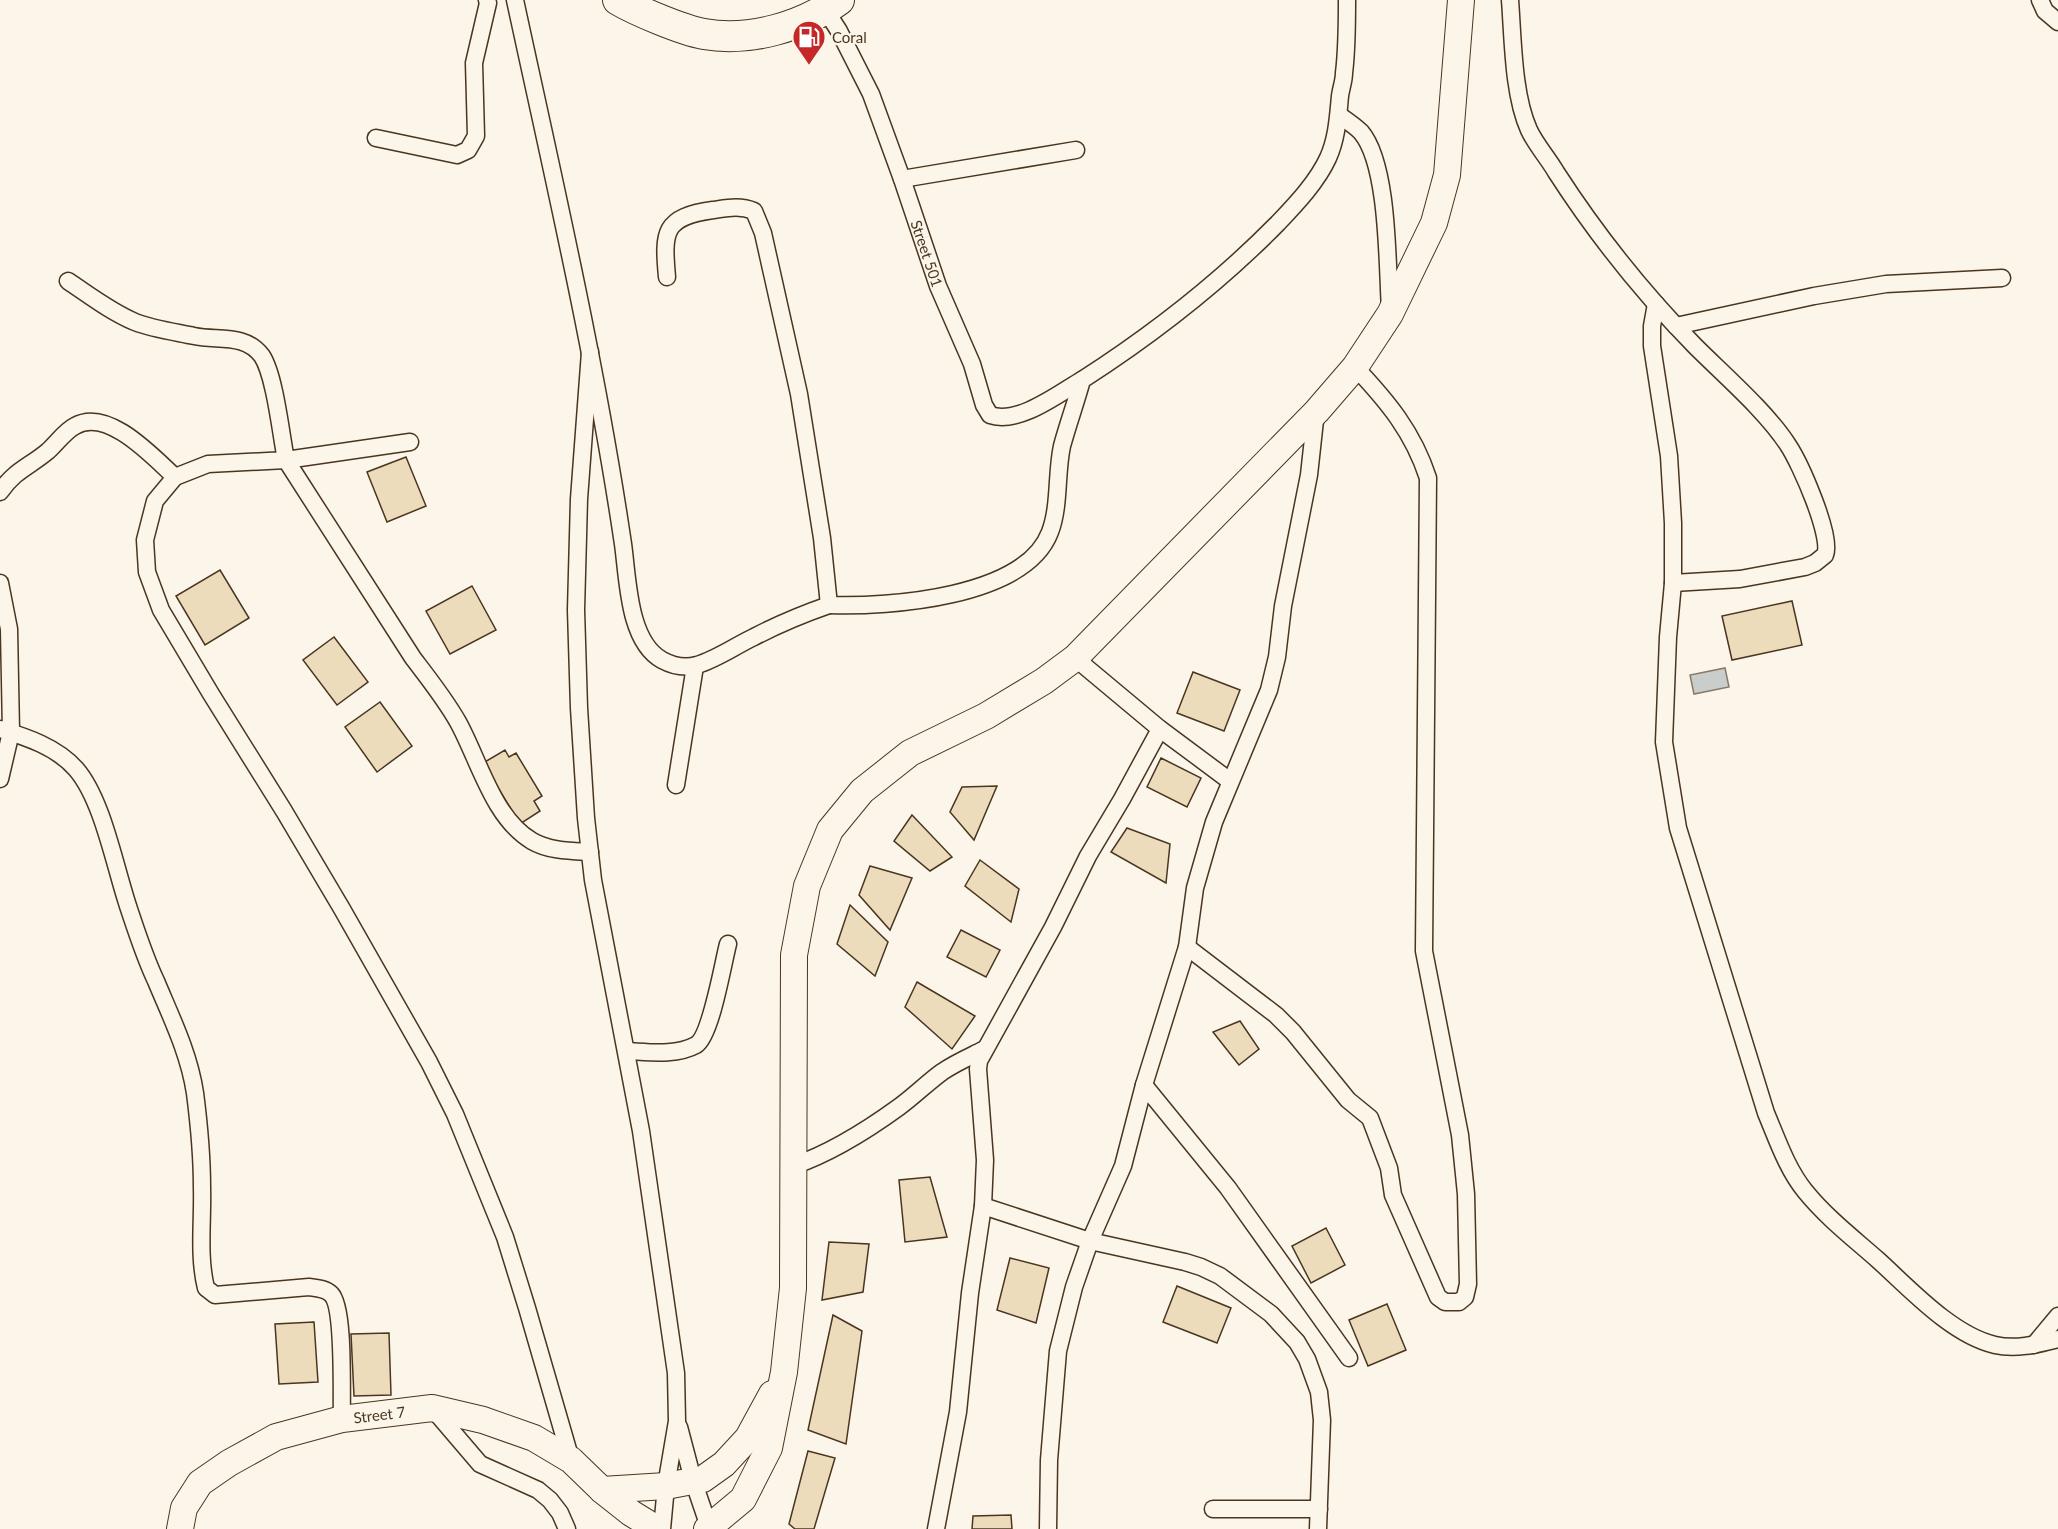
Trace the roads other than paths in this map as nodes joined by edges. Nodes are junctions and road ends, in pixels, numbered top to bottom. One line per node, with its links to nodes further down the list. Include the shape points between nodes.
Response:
1 (487, 0): 12 (street, via 474,63 476,136 468,150 457,155)
2 (515, 0): 21 (street)
3 (618, 0): 9 (highway, via 703,34 727,35 754,34 791,25)
4 (664, 0): 9 (highway, via 710,14 739,16)
5 (1347, 0): 11 (street)
6 (1461, 0): 19 (main road, via 1447,175 1434,223)
7 (1510, 0): 18 (street, via 1520,99 1530,132 1583,214)
8 (2040, 0): 10 (street, via 2045,11)
9 (821, 3): 14 (street, Street 501, via 871,94)
10 (2058, 22)
11 (1339, 115): 19 (street, via 1361,133 1373,156 1384,214); 23 (street, via 1336,134 1320,172 1260,241 1146,337)
12 (376, 138)
13 (1076, 150): 14 (street)
14 (902, 179): 23 (street, Street 501, via 938,286 990,416 1007,418 1020,414)
15 (667, 277): 31 (street, via 665,241 673,224 697,213 738,207 754,211 763,232 799,394)
16 (2002, 278): 20 (street, via 1886,284)
17 (68, 281): 26 (street, via 135,322 251,345 262,357 272,385)
18 (1656, 304): 20 (street); 30 (street, via 1652,346 1669,456)
19 (1390, 314): 22 (main road)
20 (1676, 326): 30 (street, via 1788,446 1819,515 1827,550 1815,563 1791,571)
21 (590, 352): 33 (street, via 636,627 645,645 661,659 677,666); 39 (street, via 579,499 576,610)
22 (1355, 367): 24 (main road); 41 (street, via 1386,399 1420,453 1428,478 1424,951 1460,1135 1466,1194 1468,1284 1465,1297 1459,1302 1445,1302 1438,1297 1393,1195 1389,1168 1370,1118 1343,1095 1276,1015)
23 (1082, 380): 31 (street, via 1062,447 1050,532 1022,566 996,581 924,600)
24 (1317, 411): 32 (main road); 37 (street, via 1277,657 1259,717)
25 (410, 442): 26 (street)
26 (286, 460): 27 (street, via 208,464); 39 (street, via 413,658 435,685 514,828 542,845)
27 (175, 477): 28 (street, via 120,430 88,421 73,426 46,452 9,478); 56 (street, via 154,501 145,540 147,572 161,610 342,909 455,1114 505,1237)
28 (0, 492)
29 (0, 583): 35 (street, via 9,629)
30 (1673, 583): 50 (street, via 1664,742 1678,828 1766,1113 1782,1151 1803,1190 1937,1313 1996,1346)
31 (829, 605): 33 (street, via 787,620)
32 (1075, 658): 34 (street); 45 (main road, via 1005,704 910,753 862,791 830,830 807,886 794,955)
33 (695, 666): 38 (street)
34 (1160, 729): 37 (street); 42 (street)
35 (5, 730): 36 (street); 54 (street, via 54,750 75,768 90,792 154,979 186,1056 198,1138 206,1288 215,1295 309,1287 330,1293 340,1325)
36 (0, 779)
37 (1230, 781): 41 (street, via 1197,880)
38 (676, 785)
39 (590, 852): 43 (street, via 610,979)
40 (728, 944): 43 (street, via 708,1027 698,1044 674,1052)
41 (1187, 947): 44 (street)
42 (983, 1050): 45 (street, via 941,1072 851,1139); 46 (street, via 978,1069 985,1160)
43 (627, 1051): 55 (street, via 663,1275 676,1373)
44 (1144, 1085): 47 (street, via 1123,1166); 51 (street, via 1228,1188)
45 (793, 1166): 52 (main road, via 793,1288)
46 (983, 1206): 47 (street); 67 (street, via 958,1412)
47 (1090, 1241): 61 (street, via 1185,1262 1220,1276 1271,1314 1297,1342 1319,1392); 68 (street, via 1058,1351)
48 (2058, 1316): 50 (street)
49 (2058, 1339): 50 (street)
50 (2034, 1346)
51 (1349, 1358)
52 (784, 1372): 57 (main road, via 748,1438 724,1464 703,1479); 62 (main road, via 769,1448 743,1499)
53 (432, 1408): 54 (main road, Street 7); 56 (main road, Street 7, via 534,1438); 64 (street, via 480,1464 538,1490 550,1500)
54 (342, 1419): 63 (main road, Street 7, via 276,1437 229,1462 200,1483 184,1508)
55 (677, 1421): 57 (street); 58 (street)
56 (571, 1460): 59 (main road, Street 7)
57 (693, 1480): 58 (main road); 62 (street)
58 (666, 1486): 59 (main road); 66 (street)
59 (602, 1490): 65 (main road, Street 7)
60 (1213, 1509): 61 (street)
61 (1319, 1509): 69 (street)
62 (708, 1528)
63 (180, 1529)
64 (567, 1529)
65 (657, 1529)
66 (662, 1529)
67 (936, 1529)
68 (1048, 1529)
69 (1318, 1529)

